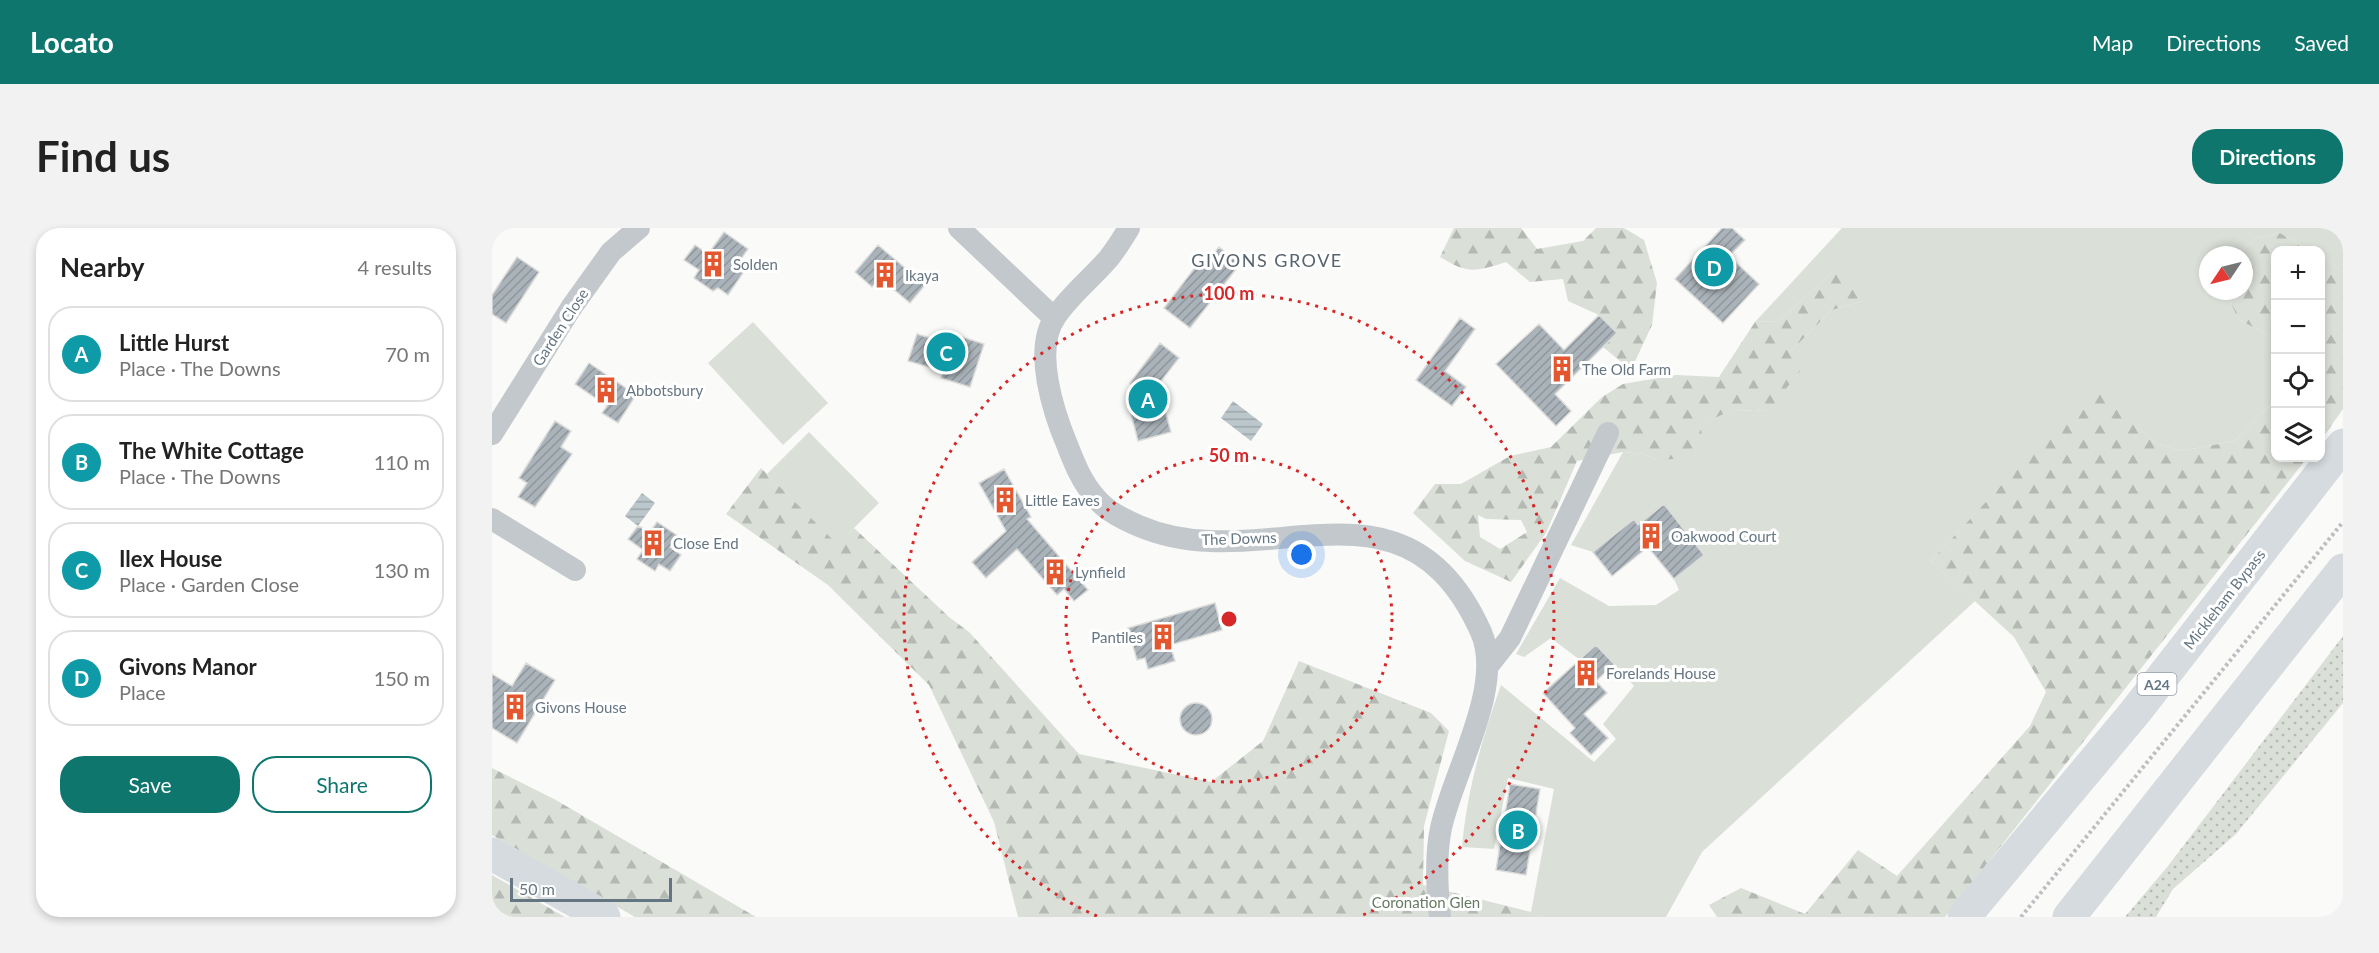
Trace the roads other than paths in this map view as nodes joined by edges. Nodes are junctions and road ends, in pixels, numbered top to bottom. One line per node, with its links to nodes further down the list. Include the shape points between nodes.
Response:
1 (639, 228): 6 (street, Garden Close, via 611,252 578,298)
2 (959, 228): 4 (street)
3 (1130, 228): 4 (street, The Downs, via 1109,258)
4 (1054, 318): 11 (street, The Downs, via 1046,348 1047,384 1068,448 1096,499 1119,517 1155,533 1191,539 1347,533 1404,545 1430,561 1451,584 1482,636)
5 (1608, 433): 11 (street, via 1510,638)
6 (492, 434)
7 (2343, 445): 15 (highway, Mickleham Bypass / A24, via 2136,711)
8 (492, 519): 9 (street)
9 (575, 570)
10 (2343, 570): 16 (highway)
11 (1488, 666): 14 (street, The Downs, via 1486,691 1450,791 1441,831 1437,879)
12 (492, 854): 13 (highway)
13 (604, 917)
14 (1440, 917)
15 (1965, 917)
16 (2069, 917)

